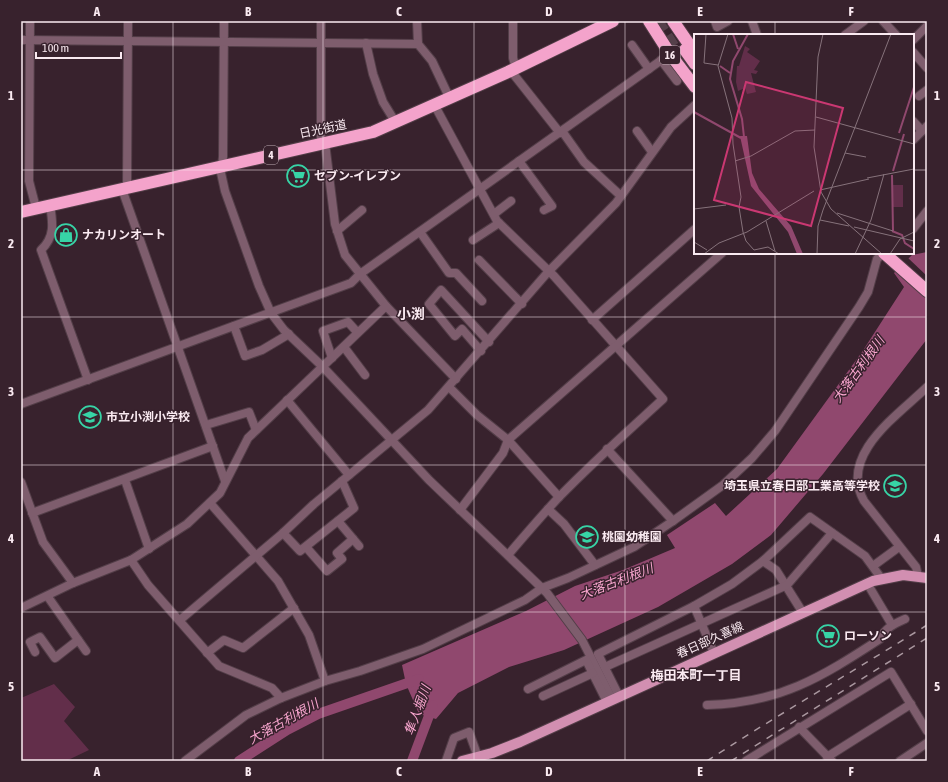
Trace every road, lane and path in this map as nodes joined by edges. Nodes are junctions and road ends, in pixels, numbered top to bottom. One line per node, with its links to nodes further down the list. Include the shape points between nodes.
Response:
1 (30, 21): 21 (street)
2 (128, 21): 22 (street)
3 (224, 21): 23 (street)
4 (321, 21): 24 (street)
5 (417, 21): 26 (street)
6 (513, 21): 32 (street)
7 (649, 21): 28 (highway, 16)
8 (673, 21): 28 (highway, 16)
9 (715, 21): 10 (street, via 717,27)
10 (728, 21)
11 (752, 21): 16 (street)
12 (864, 21): 17 (street)
13 (883, 21): 18 (street)
14 (609, 22): 32 (highway, 日光街道 / 4)
15 (927, 26): 19 (street)
16 (757, 34)
17 (846, 34)
18 (895, 34)
19 (914, 39)
20 (21, 40): 21 (street)
21 (30, 40): 22 (street); 57 (street, via 29,181)
22 (128, 42): 23 (street); 52 (street)
23 (224, 43): 24 (street); 51 (street)
24 (321, 43): 25 (street); 48 (street)
25 (366, 43): 26 (street); 43 (street, via 383,102)
26 (418, 44): 39 (street, via 432,61)
27 (632, 45): 33 (street)
28 (679, 52): 30 (highway, 16); 33 (street); 34 (highway, 16); 35 (street); 36 (highway, 16)
29 (914, 53): 31 (street)
30 (694, 63)
31 (927, 68)
32 (514, 70): 39 (highway, 日光街道 / 4); 46 (street)
33 (649, 70): 46 (street)
34 (694, 74)
35 (677, 81)
36 (694, 85)
37 (927, 90): 38 (street)
38 (919, 96)
39 (450, 99): 40 (highway, 日光街道 / 4)
40 (435, 106): 43 (highway, 日光街道 / 4); 53 (street)
41 (694, 106): 49 (street, via 671,127)
42 (914, 122): 44 (street)
43 (396, 123): 48 (highway, 日光街道 / 4, via 373,132)
44 (924, 128): 47 (street)
45 (637, 131): 49 (street)
46 (561, 132): 50 (street); 54 (street, via 584,162)
47 (914, 139)
48 (323, 143): 51 (highway, 日光街道 / 4); 65 (street)
49 (652, 152): 54 (street)
50 (519, 161): 53 (street); 59 (street, via 552,206)
51 (221, 166): 52 (highway, 日光街道 / 4); 81 (street, via 225,191)
52 (124, 189): 56 (highway, 日光街道 / 4); 88 (street)
53 (480, 189): 62 (street); 67 (street)
54 (620, 196): 74 (street)
55 (511, 201): 62 (street)
56 (50, 205): 57 (highway, 日光街道 / 4); 95 (street, via 53,230 41,250)
57 (36, 208): 61 (highway, 日光街道 / 4)
58 (362, 210): 65 (street)
59 (544, 210)
60 (927, 211): 64 (street)
61 (21, 212)
62 (494, 214): 63 (street)
63 (499, 223): 68 (street); 74 (street, via 545,266)
64 (914, 228)
65 (337, 230): 75 (street, via 345,255)
66 (694, 230): 82 (street)
67 (420, 232): 75 (street); 78 (street, via 449,273 456,273)
68 (473, 240)
69 (721, 254): 87 (street)
70 (883, 254): 117 (street, via 877,259 868,292 859,307 775,431 752,458 723,485)
71 (886, 254): 72 (highway)
72 (896, 258): 76 (highway); 77 (highway)
73 (479, 260): 79 (street)
74 (548, 272): 79 (street); 82 (street)
75 (360, 274): 80 (street); 81 (street, via 351,283)
76 (927, 282)
77 (927, 291)
78 (482, 301)
79 (522, 304): 86 (street)
80 (386, 306): 84 (street); 94 (street)
81 (271, 313): 83 (street); 85 (street)
82 (592, 320): 87 (street)
83 (234, 326): 85 (street, via 245,356 262,350); 88 (street)
84 (357, 332): 89 (street); 91 (street, via 348,322 323,331)
85 (289, 334): 92 (street)
86 (489, 342): 90 (street); 90 (street, via 441,290 429,304 455,336 462,330)
87 (616, 345): 103 (street); 105 (street, via 663,400)
88 (178, 346): 95 (street); 100 (street)
89 (344, 347): 91 (street); 93 (street)
90 (481, 351): 94 (street)
91 (332, 358): 92 (street)
92 (323, 367): 98 (street); 102 (street)
93 (365, 375)
94 (456, 379): 96 (street)
95 (88, 380): 99 (street)
96 (449, 387): 102 (street, via 428,410); 103 (street)
97 (927, 387): 123 (street, via 872,440 858,468 860,494)
98 (287, 400): 101 (street); 106 (street)
99 (21, 404)
100 (206, 425): 101 (street, via 249,412); 104 (street)
101 (256, 430): 108 (street, via 248,438)
102 (392, 440): 106 (street); 114 (street)
103 (508, 440): 111 (street); 114 (street, via 503,453)
104 (213, 446): 107 (street); 108 (street)
105 (607, 449): 111 (street); 117 (street)
106 (349, 475): 109 (street)
107 (124, 480): 115 (street); 124 (street)
108 (225, 481): 112 (street, via 220,493)
109 (342, 481): 116 (street, via 354,508); 118 (street)
110 (21, 482): 115 (street)
111 (559, 497): 113 (street)
112 (210, 503): 124 (street, via 187,524); 125 (street)
113 (548, 509): 126 (street); 129 (street, via 564,524)
114 (460, 510): 126 (street)
115 (32, 513): 133 (street, via 43,542)
116 (338, 521): 120 (street); 121 (street)
117 (673, 522): 129 (street, via 634,547)
118 (283, 533): 121 (street, via 300,551); 125 (street)
119 (832, 533): 128 (street, via 810,517); 130 (street, via 865,556); 135 (street)
120 (353, 539): 121 (street, via 337,553 342,559 327,571); 122 (street)
121 (306, 546)
122 (359, 546)
123 (899, 547): 130 (street); 131 (street)
124 (150, 549): 127 (street)
125 (257, 554): 140 (street, via 278,581); 143 (street)
126 (508, 555): 136 (street)
127 (131, 560): 133 (street); 143 (street, via 148,585)
128 (763, 561): 135 (street, via 776,570); 138 (street, via 732,584)
129 (596, 565): 136 (street)
130 (873, 566): 132 (street)
131 (922, 577): 132 (main road, 春日部久喜線, via 903,575)
132 (881, 578): 134 (main road, 春日部久喜線)
133 (73, 583): 137 (street)
134 (867, 584): 141 (main road, 春日部久喜線); 145 (street)
135 (787, 585): 141 (street); 144 (street)
136 (544, 590): 153 (street, via 423,649); 157 (street, via 582,640)
137 (48, 597): 139 (street); 146 (street)
138 (694, 606): 144 (street); 151 (street, via 598,654)
139 (21, 608)
140 (294, 608): 150 (street, via 243,648 224,640); 153 (street, via 309,635)
141 (802, 613): 149 (main road, 春日部久喜線)
142 (905, 619): 145 (street)
143 (180, 620): 150 (street)
144 (701, 624): 149 (street); 151 (street)
145 (892, 625): 159 (street, via 880,639 802,686 774,695)
146 (78, 640): 147 (street); 148 (street, via 55,658 40,637 30,642)
147 (86, 651)
148 (35, 652)
149 (714, 652): 157 (main road, 春日部久喜線)
150 (208, 653): 156 (street, via 219,666 272,688)
151 (605, 667): 157 (street)
152 (593, 673): 154 (street, via 586,660); 155 (street); 157 (street)
153 (325, 681): 156 (street)
154 (528, 689)
155 (544, 696)
156 (281, 698): 165 (street, via 246,715)
157 (613, 699): 163 (main road, 春日部久喜線, via 514,744)
158 (911, 704): 160 (street, via 892,672); 161 (street); 164 (street)
159 (707, 705)
160 (799, 727): 164 (street); 168 (street)
161 (927, 731)
162 (927, 744): 169 (street)
163 (478, 757): 166 (street, via 469,732 454,738); 167 (main road, 春日部久喜線)
164 (829, 759)
165 (185, 761)
166 (446, 761)
167 (462, 761)
168 (746, 761)
169 (900, 761)

